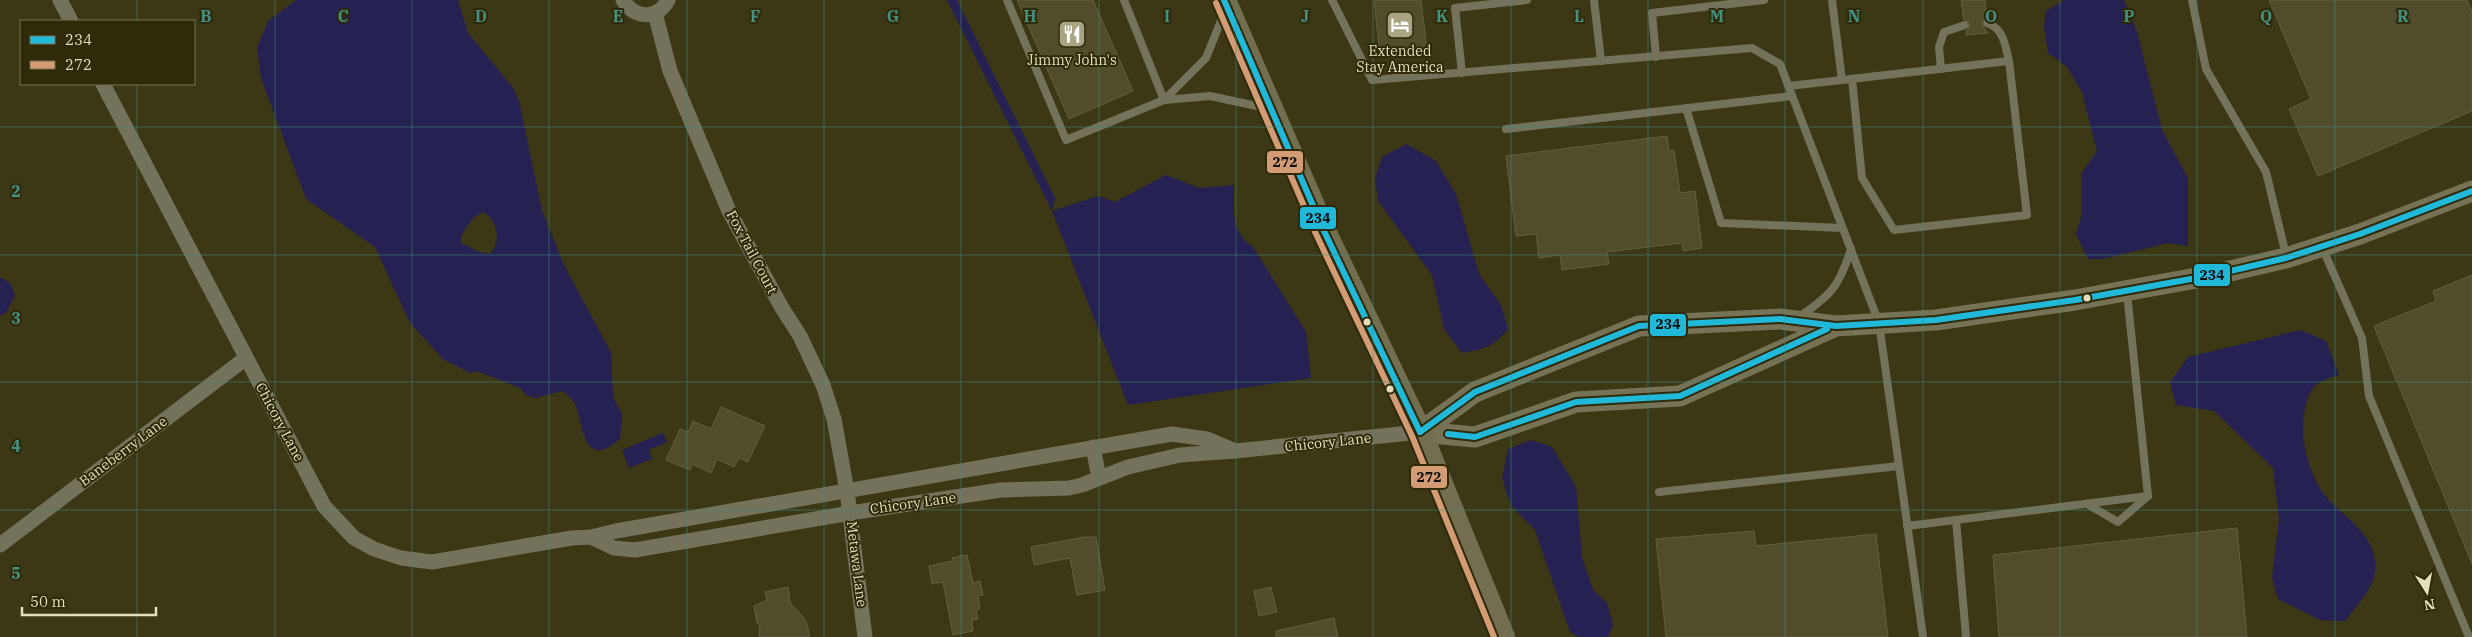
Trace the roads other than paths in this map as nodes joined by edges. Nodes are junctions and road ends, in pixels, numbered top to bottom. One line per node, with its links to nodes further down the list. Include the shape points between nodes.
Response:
1 (60, 0): 14 (street)
2 (623, 0): 13 (street, via 634,12 642,15)
3 (668, 0): 13 (street, via 664,8)
4 (1007, 0): 27 (lane, via 1066,140)
5 (1124, 0): 27 (lane)
6 (1332, 0): 21 (lane, via 1372,80)
7 (1527, 0): 21 (lane, via 1455,8)
8 (1594, 0): 18 (lane)
9 (1764, 0): 17 (lane, via 1652,12)
10 (1832, 0): 23 (lane)
11 (2192, 0): 35 (lane, via 2206,69 2266,172)
12 (1225, 3): 27 (lane, via 1206,58); 29 (main road)
13 (655, 13): 46 (street, Fox Tail Court, via 670,71 729,211 800,336 823,385 834,419)
14 (70, 20)
15 (1987, 23): 19 (lane, via 1996,26 2003,36)
16 (1965, 25): 20 (lane, via 1944,32 1939,47)
17 (1656, 56): 18 (lane); 25 (lane, via 1752,48 1780,64)
18 (1601, 61): 21 (lane)
19 (2009, 61): 20 (lane); 22 (lane, via 2027,215 1894,230 1862,178)
20 (1941, 69): 22 (lane)
21 (1462, 73)
22 (1852, 79): 23 (lane)
23 (1842, 80): 25 (lane)
24 (104, 85): 40 (street, Chicory Lane)
25 (1789, 86): 26 (lane)
26 (1792, 96): 28 (lane); 32 (lane)
27 (1164, 100): 29 (lane, via 1210,96)
28 (1686, 108): 30 (lane); 32 (lane, via 1721,223)
29 (1270, 109): 41 (main road)
30 (1506, 129)
31 (2472, 191): 33 (street)
32 (1842, 228): 34 (lane)
33 (2322, 247): 35 (street); 59 (lane, via 2362,338 2369,396)
34 (1851, 250): 37 (lane, via 1842,275 1826,299); 38 (lane)
35 (2286, 258): 36 (street)
36 (2126, 291): 38 (street, via 1936,320); 48 (lane)
37 (1794, 321): 39 (street); 41 (street, via 1639,326 1475,392)
38 (1880, 323): 39 (street); 44 (lane)
39 (1836, 326): 41 (street, via 1680,396 1576,402 1475,437)
40 (246, 358): 53 (street, Chicory Lane, via 324,506 354,538 374,549 401,558 432,562); 54 (street, Baneberry Lane)
41 (1420, 432): 43 (street, Chicory Lane); 56 (main road)
42 (1094, 447): 43 (street, Chicory Lane, via 1172,434 1207,439); 45 (street); 46 (street, Chicory Lane)
43 (1235, 452): 45 (street, Chicory Lane, via 1180,455 1128,467)
44 (1899, 466): 47 (lane); 52 (lane)
45 (1099, 478): 50 (street, Chicory Lane, via 1070,488 1001,490)
46 (848, 491): 50 (street, Metawa Lane); 53 (street, Chicory Lane)
47 (1659, 492)
48 (2148, 496): 49 (lane); 49 (lane, via 2118,522)
49 (2087, 504): 51 (lane)
50 (850, 513): 53 (street, Chicory Lane, via 635,550 614,548); 55 (street, Metawa Lane)
51 (1956, 520): 52 (lane); 58 (lane)
52 (1907, 526): 57 (lane)
53 (591, 537)
54 (0, 545)
55 (865, 637)
56 (1503, 637)
57 (1923, 637)
58 (1966, 637)
59 (2469, 637)

